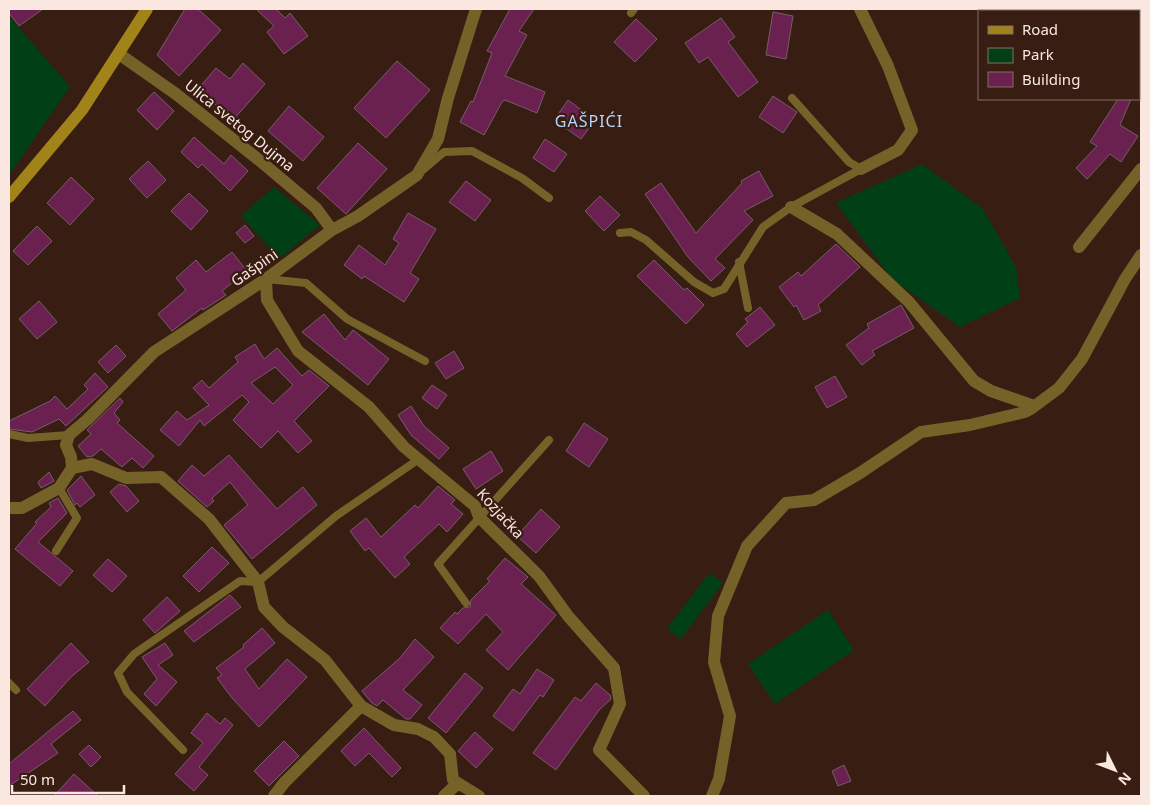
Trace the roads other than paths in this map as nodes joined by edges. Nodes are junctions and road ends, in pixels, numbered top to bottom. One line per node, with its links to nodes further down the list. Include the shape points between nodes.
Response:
1 (147, 9): 4 (street)
2 (476, 9): 8 (street, Gašpini, via 438,139)
3 (860, 9): 6 (street, via 888,66 912,130 898,150)
4 (120, 54): 9 (street, via 82,110); 12 (street, Ulica svetog Dujma, via 260,160 316,208)
5 (792, 98): 6 (lane, via 849,162)
6 (860, 169): 11 (lane)
7 (1141, 169): 14 (street)
8 (417, 175): 10 (lane, via 444,152 472,151 522,178); 12 (street, Gašpini)
9 (9, 197)
10 (549, 198)
11 (791, 207): 16 (lane, via 763,227); 20 (street, via 837,234 909,302 974,381 990,391)
12 (332, 230): 17 (street, Gašpini)
13 (620, 233): 16 (lane, via 631,232 646,240 712,294 724,289)
14 (1078, 247)
15 (1141, 255): 20 (street, via 1082,359 1059,388)
16 (739, 262): 18 (lane)
17 (266, 279): 19 (lane, via 306,283 347,319); 22 (street, Gašpini, via 154,352); 24 (street, Kozjačka, via 267,300 298,351 369,407)
18 (748, 308)
19 (425, 361)
20 (1034, 406): 41 (street, via 1025,412 970,426 921,432 814,500 786,503 747,546 718,616 714,662 730,716 719,779)
21 (9, 434): 22 (lane, via 28,438)
22 (69, 435): 25 (street, via 66,445)
23 (549, 440): 28 (lane)
24 (419, 459): 28 (street, Kozjačka, via 475,506); 30 (lane, via 336,516)
25 (72, 468): 26 (street); 30 (street, via 92,464 126,478 161,477 209,519)
26 (59, 488): 27 (street, via 22,508); 29 (lane, via 77,518)
27 (9, 508)
28 (479, 517): 31 (lane, via 438,564); 40 (street, Kozjačka, via 539,576 568,616 614,668 620,704 599,750)
29 (56, 551)
30 (258, 582): 34 (street, via 264,607 283,627 325,660); 35 (lane, via 240,581 134,654 118,673 127,692)
31 (466, 603)
32 (9, 683): 33 (lane)
33 (16, 690)
34 (361, 706): 36 (street, via 394,725 418,729 434,737 450,754 452,780); 37 (street)
35 (183, 750)
36 (458, 783): 38 (street); 39 (street)
37 (274, 796)
38 (444, 796)
39 (479, 796)
40 (644, 796)
41 (712, 796)

